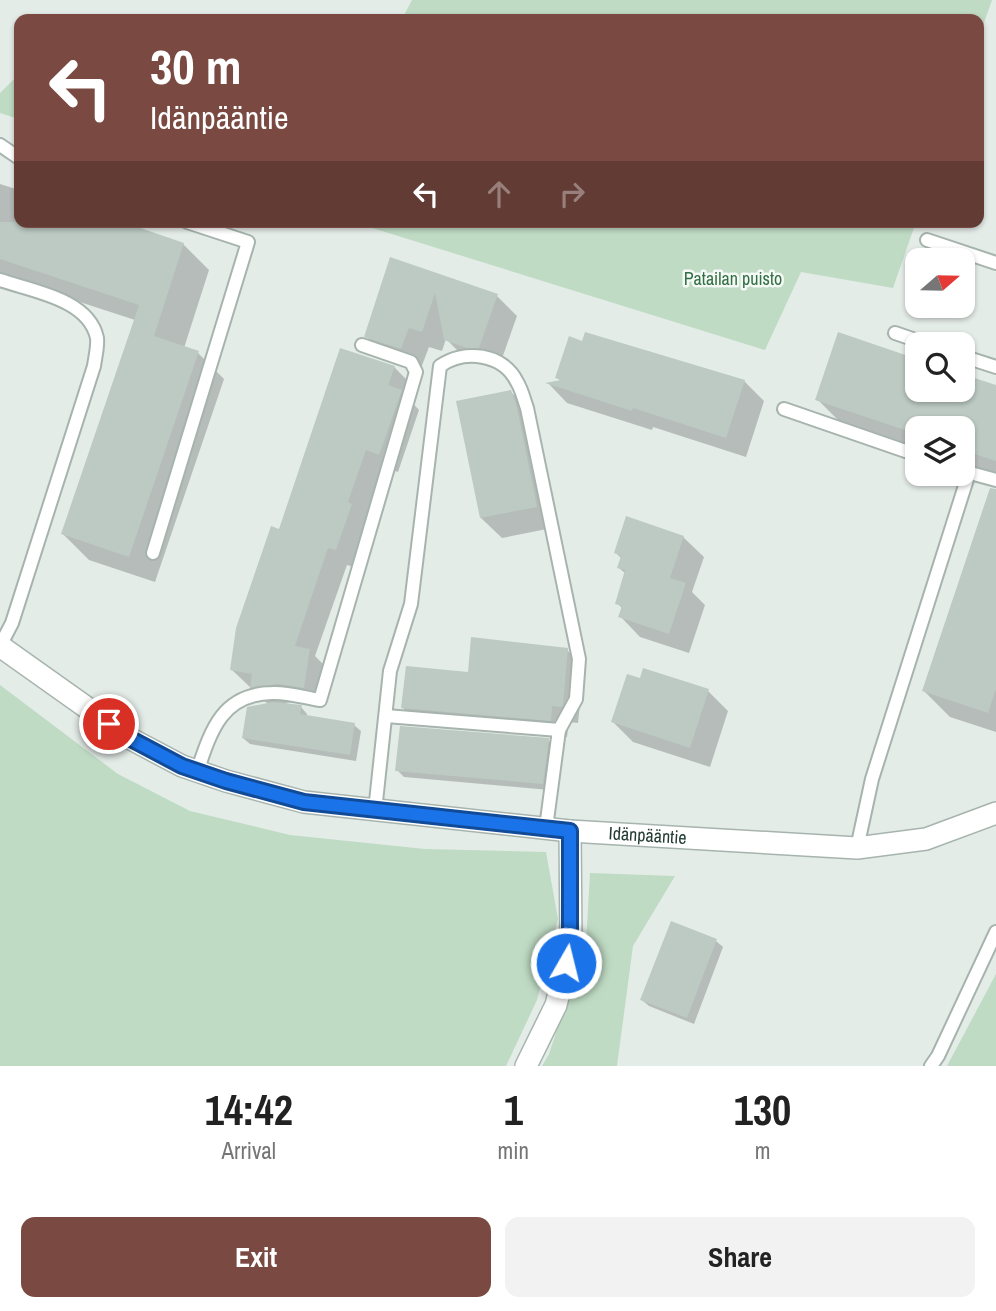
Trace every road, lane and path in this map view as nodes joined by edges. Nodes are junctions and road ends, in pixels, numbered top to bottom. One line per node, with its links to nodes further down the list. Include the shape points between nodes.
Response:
1 (204, 228): 15 (lane, via 248,243)
2 (927, 240): 3 (lane)
3 (996, 263)
4 (0, 280): 16 (lane, via 80,311 97,340 94,366 12,623)
5 (895, 333): 6 (lane)
6 (905, 336)
7 (362, 345): 19 (lane, via 411,362 416,372 320,700 272,693 239,699 220,716)
8 (975, 360): 9 (lane)
9 (996, 367)
10 (784, 409): 11 (lane)
11 (905, 451)
12 (975, 474): 13 (lane)
13 (996, 480)
14 (962, 486): 24 (lane, via 872,779)
15 (153, 553)
16 (0, 646): 19 (street, Idänpääntie, via 131,739)
17 (386, 716): 18 (lane); 18 (lane, via 390,671 411,604 440,366 470,354 501,363 517,380 527,408 579,659 576,698); 20 (lane)
18 (559, 730): 22 (lane)
19 (197, 772): 20 (street, Idänpääntie, via 304,802)
20 (375, 811): 22 (street, Idänpääntie)
21 (996, 813): 24 (street, Idänpääntie, via 926,839)
22 (546, 828): 23 (street, Idänpääntie)
23 (570, 831): 24 (street, Idänpääntie); 26 (street, via 570,943 556,1005)
24 (857, 848)
25 (996, 932): 27 (lane)
26 (526, 1066)
27 (931, 1066)

